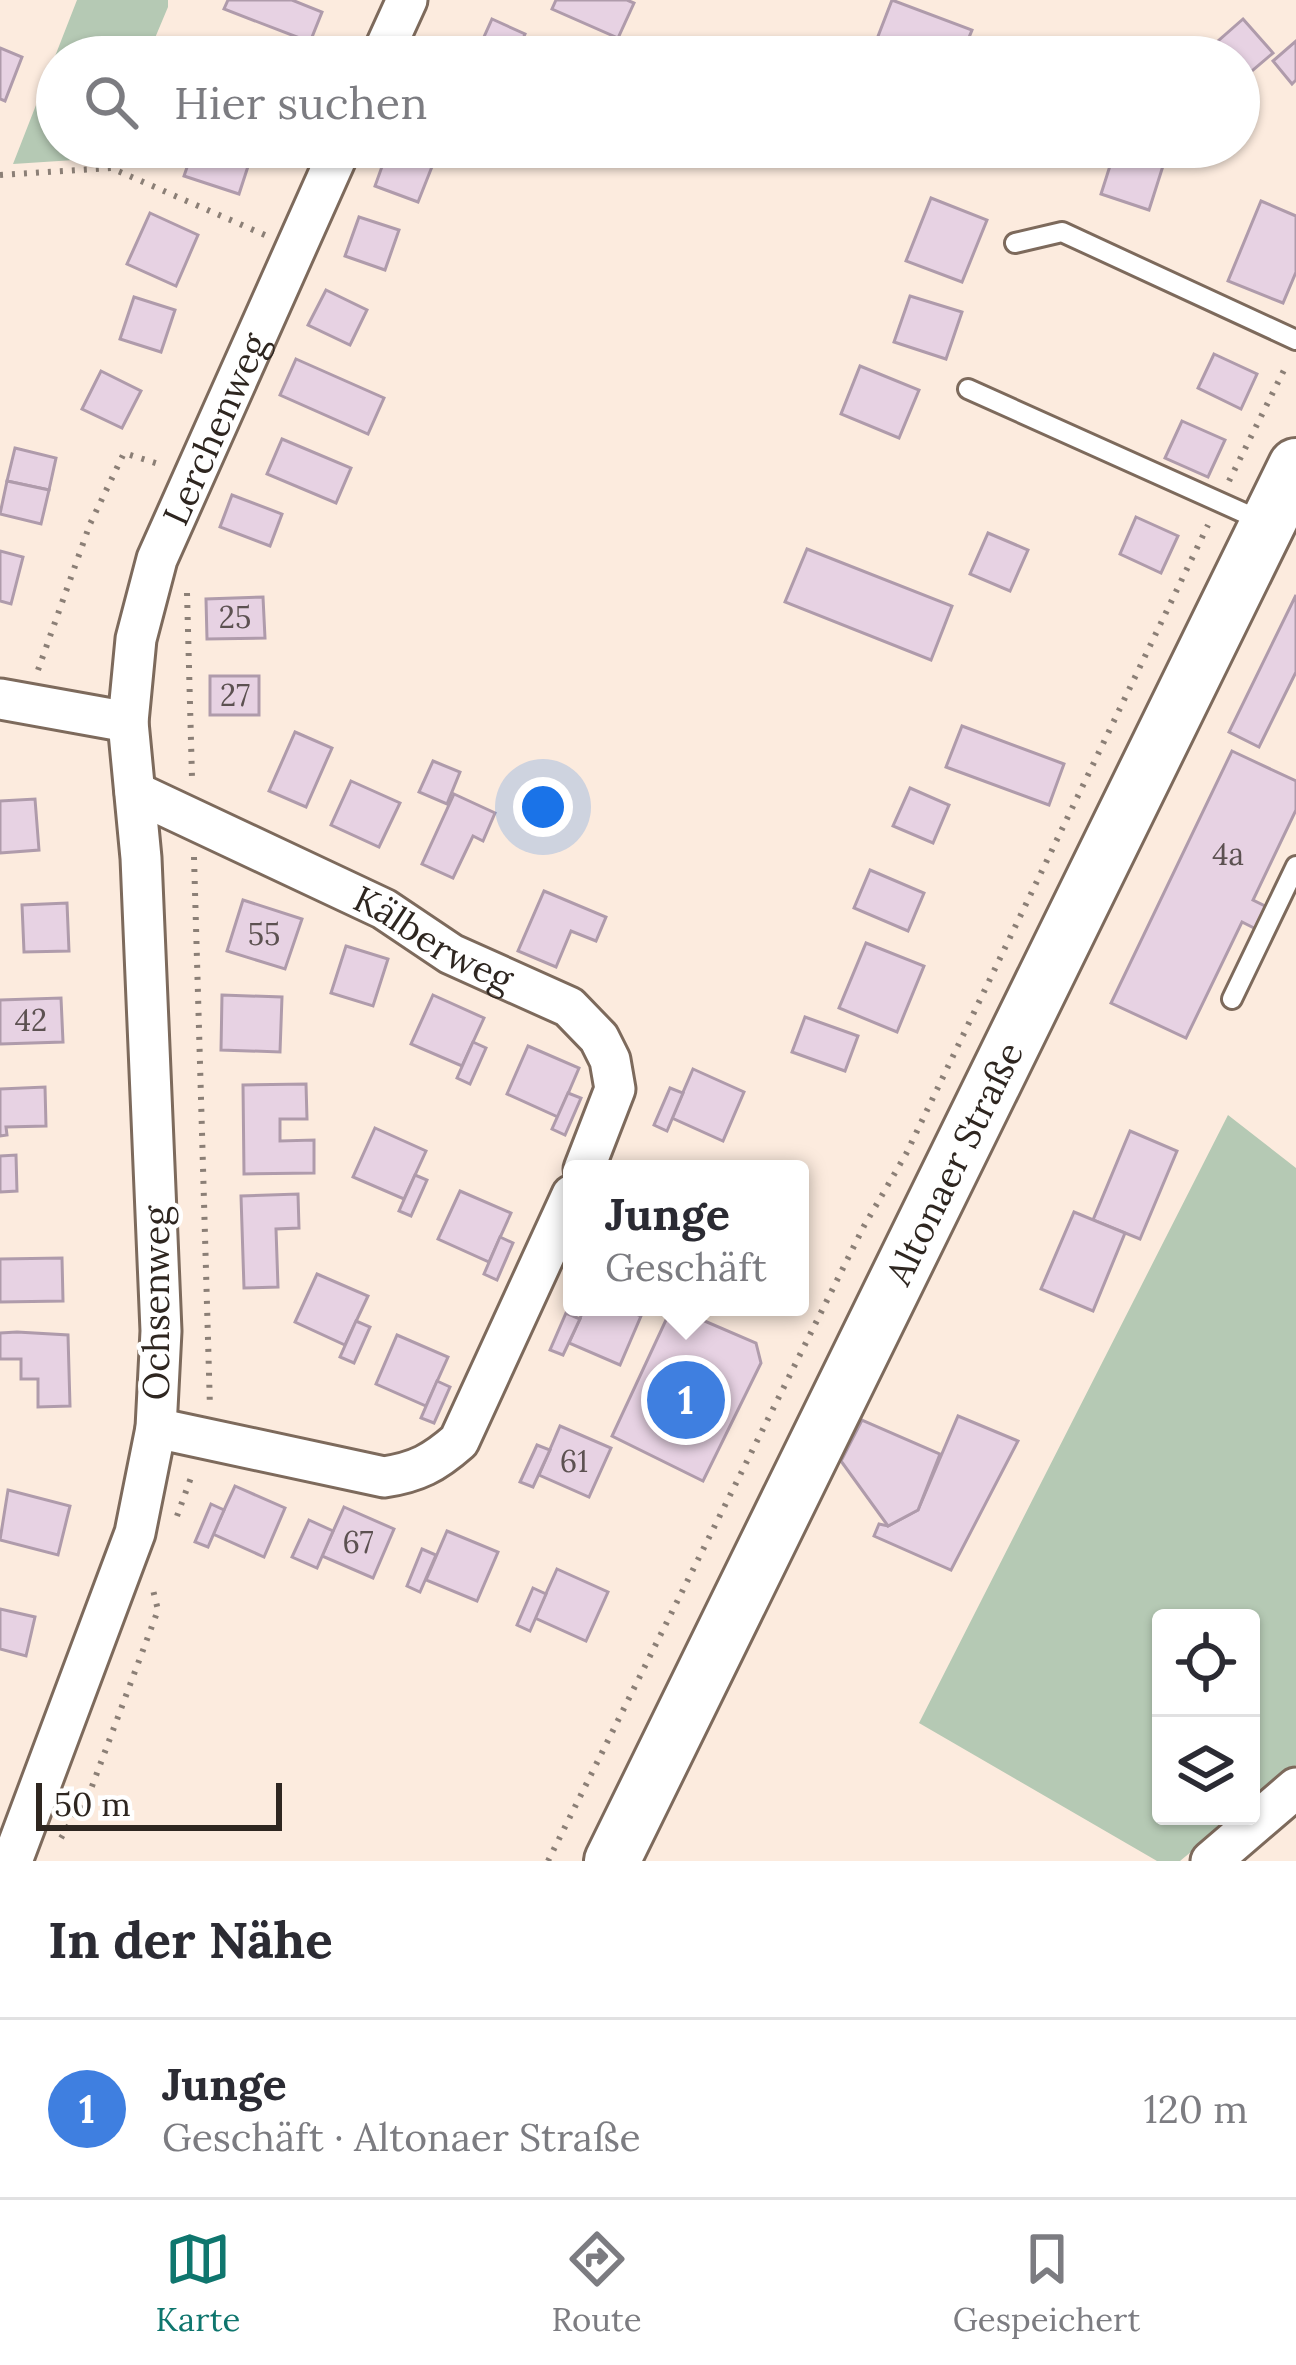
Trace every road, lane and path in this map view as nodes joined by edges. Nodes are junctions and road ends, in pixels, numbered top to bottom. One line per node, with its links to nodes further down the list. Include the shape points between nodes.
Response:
1 (407, 0): 2 (street)
2 (391, 36)
3 (332, 168): 6 (street, Lerchenweg)
4 (0, 175): 6 (path, via 111,168)
5 (1015, 243): 7 (lane, via 1062,232)
6 (296, 248): 10 (street, Lerchenweg)
7 (1296, 343): 11 (path)
8 (968, 388): 11 (lane)
9 (1296, 466): 11 (main road, Altonaer Straße)
10 (194, 476): 12 (path, via 124,453); 13 (street, Lerchenweg, via 157,559 136,639)
11 (1243, 513): 22 (path, via 864,1226); 23 (main road, Altonaer Straße)
12 (14, 702): 13 (street)
13 (128, 722): 14 (street, Ochsenweg)
14 (135, 792): 17 (street, Kälberweg, via 569,1007 599,1038 615,1089); 19 (street, Ochsenweg, via 161,1331)
15 (1296, 866): 16 (lane)
16 (1232, 999)
17 (587, 1160)
18 (563, 1215): 19 (street, via 460,1441 436,1462 384,1477)
19 (156, 1428): 21 (street, Ochsenweg, via 135,1533)
20 (1296, 1788): 24 (street)
21 (12, 1861)
22 (548, 1861)
23 (612, 1861)
24 (1211, 1861)

